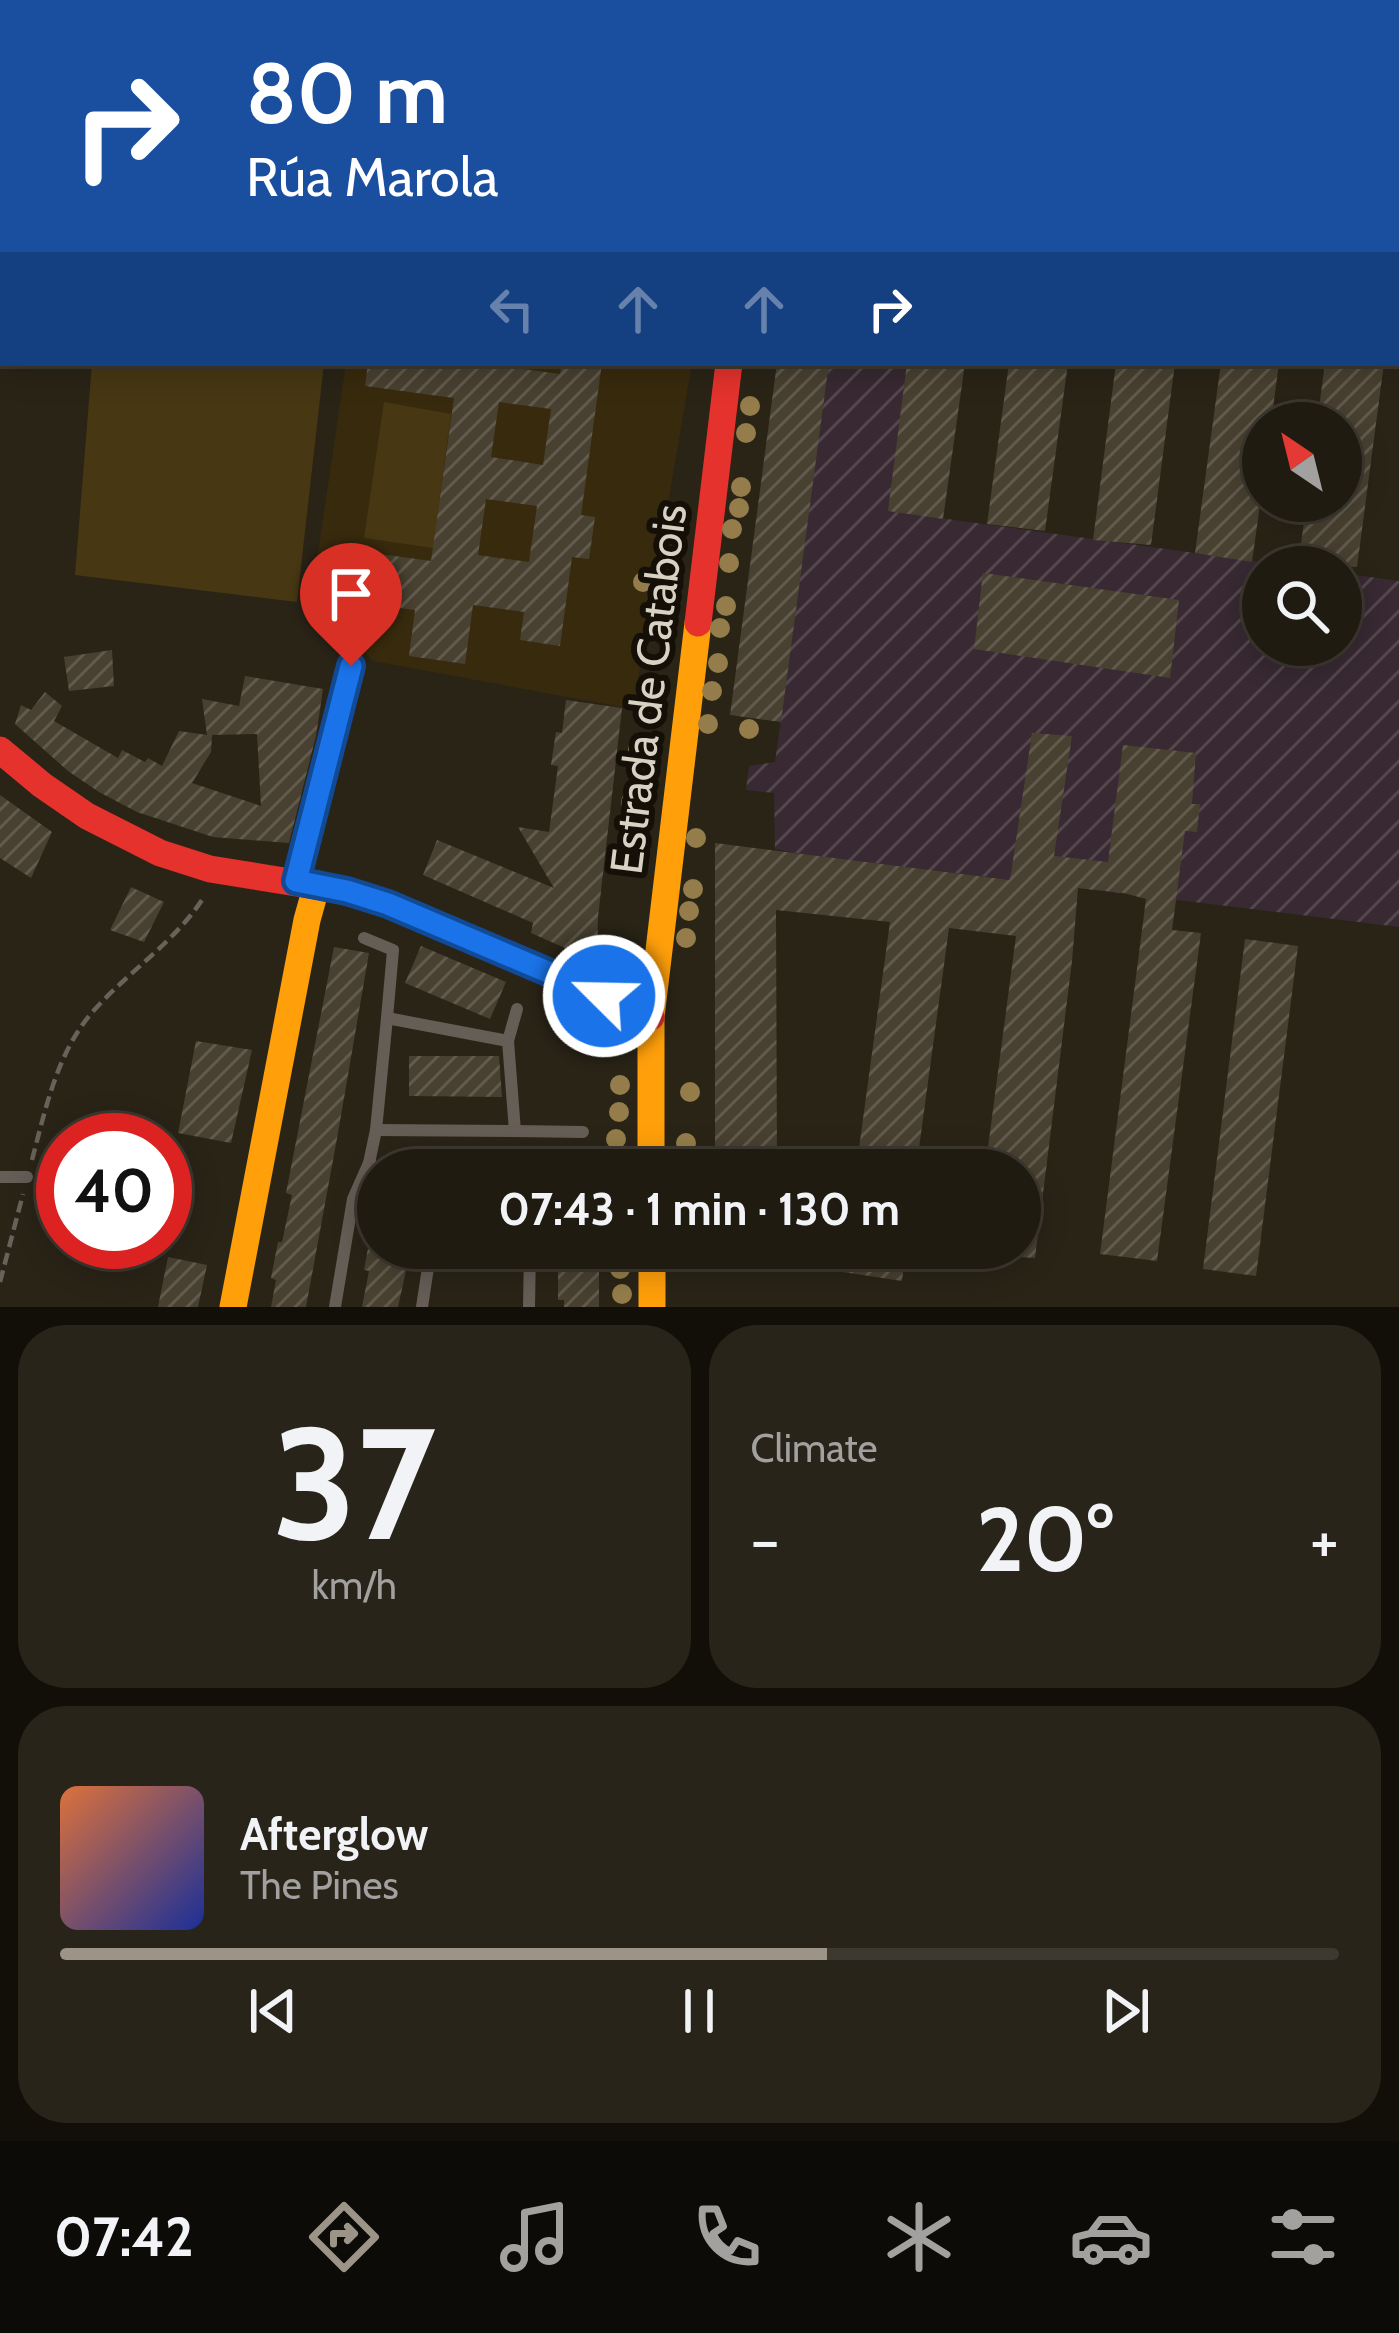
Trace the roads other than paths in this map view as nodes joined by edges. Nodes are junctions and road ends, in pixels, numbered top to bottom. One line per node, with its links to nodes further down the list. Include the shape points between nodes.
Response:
1 (729, 366): 7 (street, Estrada de Catabois)
2 (351, 666): 4 (street)
3 (0, 750): 4 (street, via 108,830 186,862)
4 (306, 883): 7 (street, via 388,904); 21 (street, via 303,941)
5 (364, 938): 8 (lane, via 393,950)
6 (517, 1009): 9 (lane)
7 (651, 1017): 14 (street, Estrada de Catabois)
8 (388, 1018): 9 (lane); 10 (lane)
9 (508, 1041): 11 (lane)
10 (376, 1130): 11 (lane); 13 (lane)
11 (515, 1131): 12 (lane)
12 (584, 1132)
13 (375, 1149)
14 (651, 1149)
15 (0, 1177): 16 (lane)
16 (27, 1177)
17 (357, 1193): 22 (lane)
18 (428, 1269): 23 (lane)
19 (530, 1269): 24 (lane)
20 (652, 1269): 25 (street)
21 (233, 1307)
22 (334, 1307)
23 (422, 1307)
24 (529, 1307)
25 (652, 1307)

